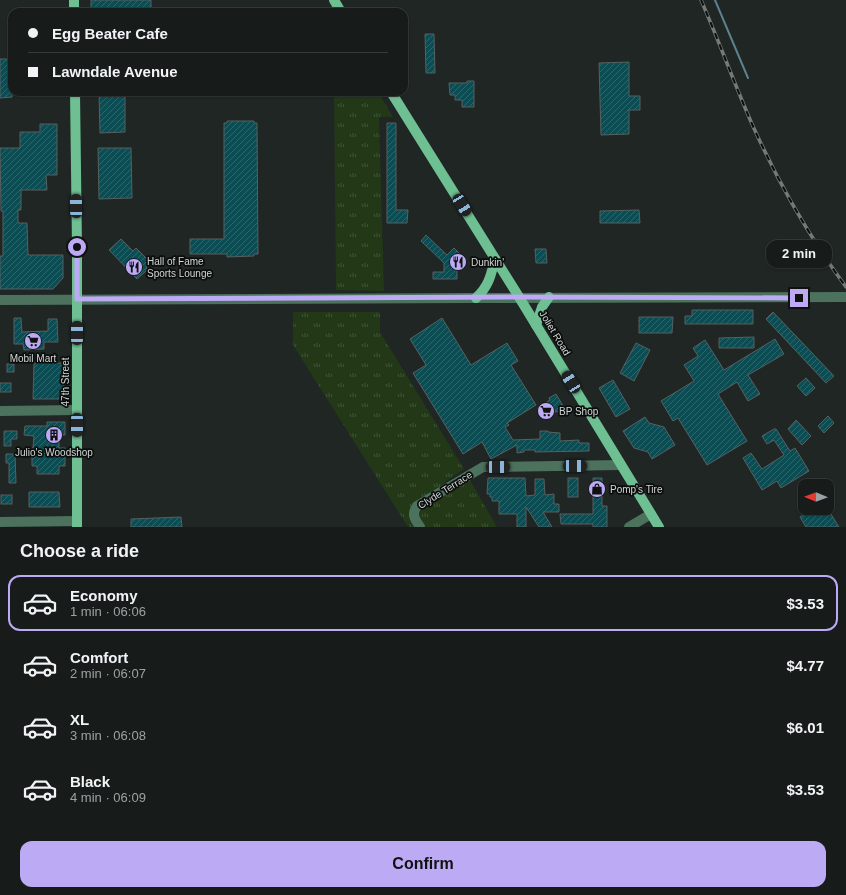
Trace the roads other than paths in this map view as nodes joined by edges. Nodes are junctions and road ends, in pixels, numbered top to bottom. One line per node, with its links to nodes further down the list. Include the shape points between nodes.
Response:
1 (75, 96): 8 (main road, 47th Street)
2 (393, 96): 3 (main road, Joliet Road)
3 (495, 259): 4 (main road, Joliet Road); 5 (main road, via 490,280)
4 (519, 297): 5 (street); 6 (street); 10 (main road, Joliet Road)
5 (476, 298): 8 (street)
6 (549, 298): 7 (street); 10 (main road, via 542,307)
7 (846, 298)
8 (77, 299): 9 (street); 11 (main road, 47th Street)
9 (0, 300)
10 (536, 325): 13 (main road, Joliet Road)
11 (77, 410): 12 (street); 16 (main road, 47th Street)
12 (0, 411)
13 (621, 465): 14 (main road, Joliet Road); 17 (street, Clyde Terrace, via 483,467 417,506 414,512)
14 (651, 514): 18 (street); 19 (main road, Joliet Road)
15 (0, 522): 16 (street)
16 (77, 524)
17 (420, 527)
18 (629, 527)
19 (659, 527)

